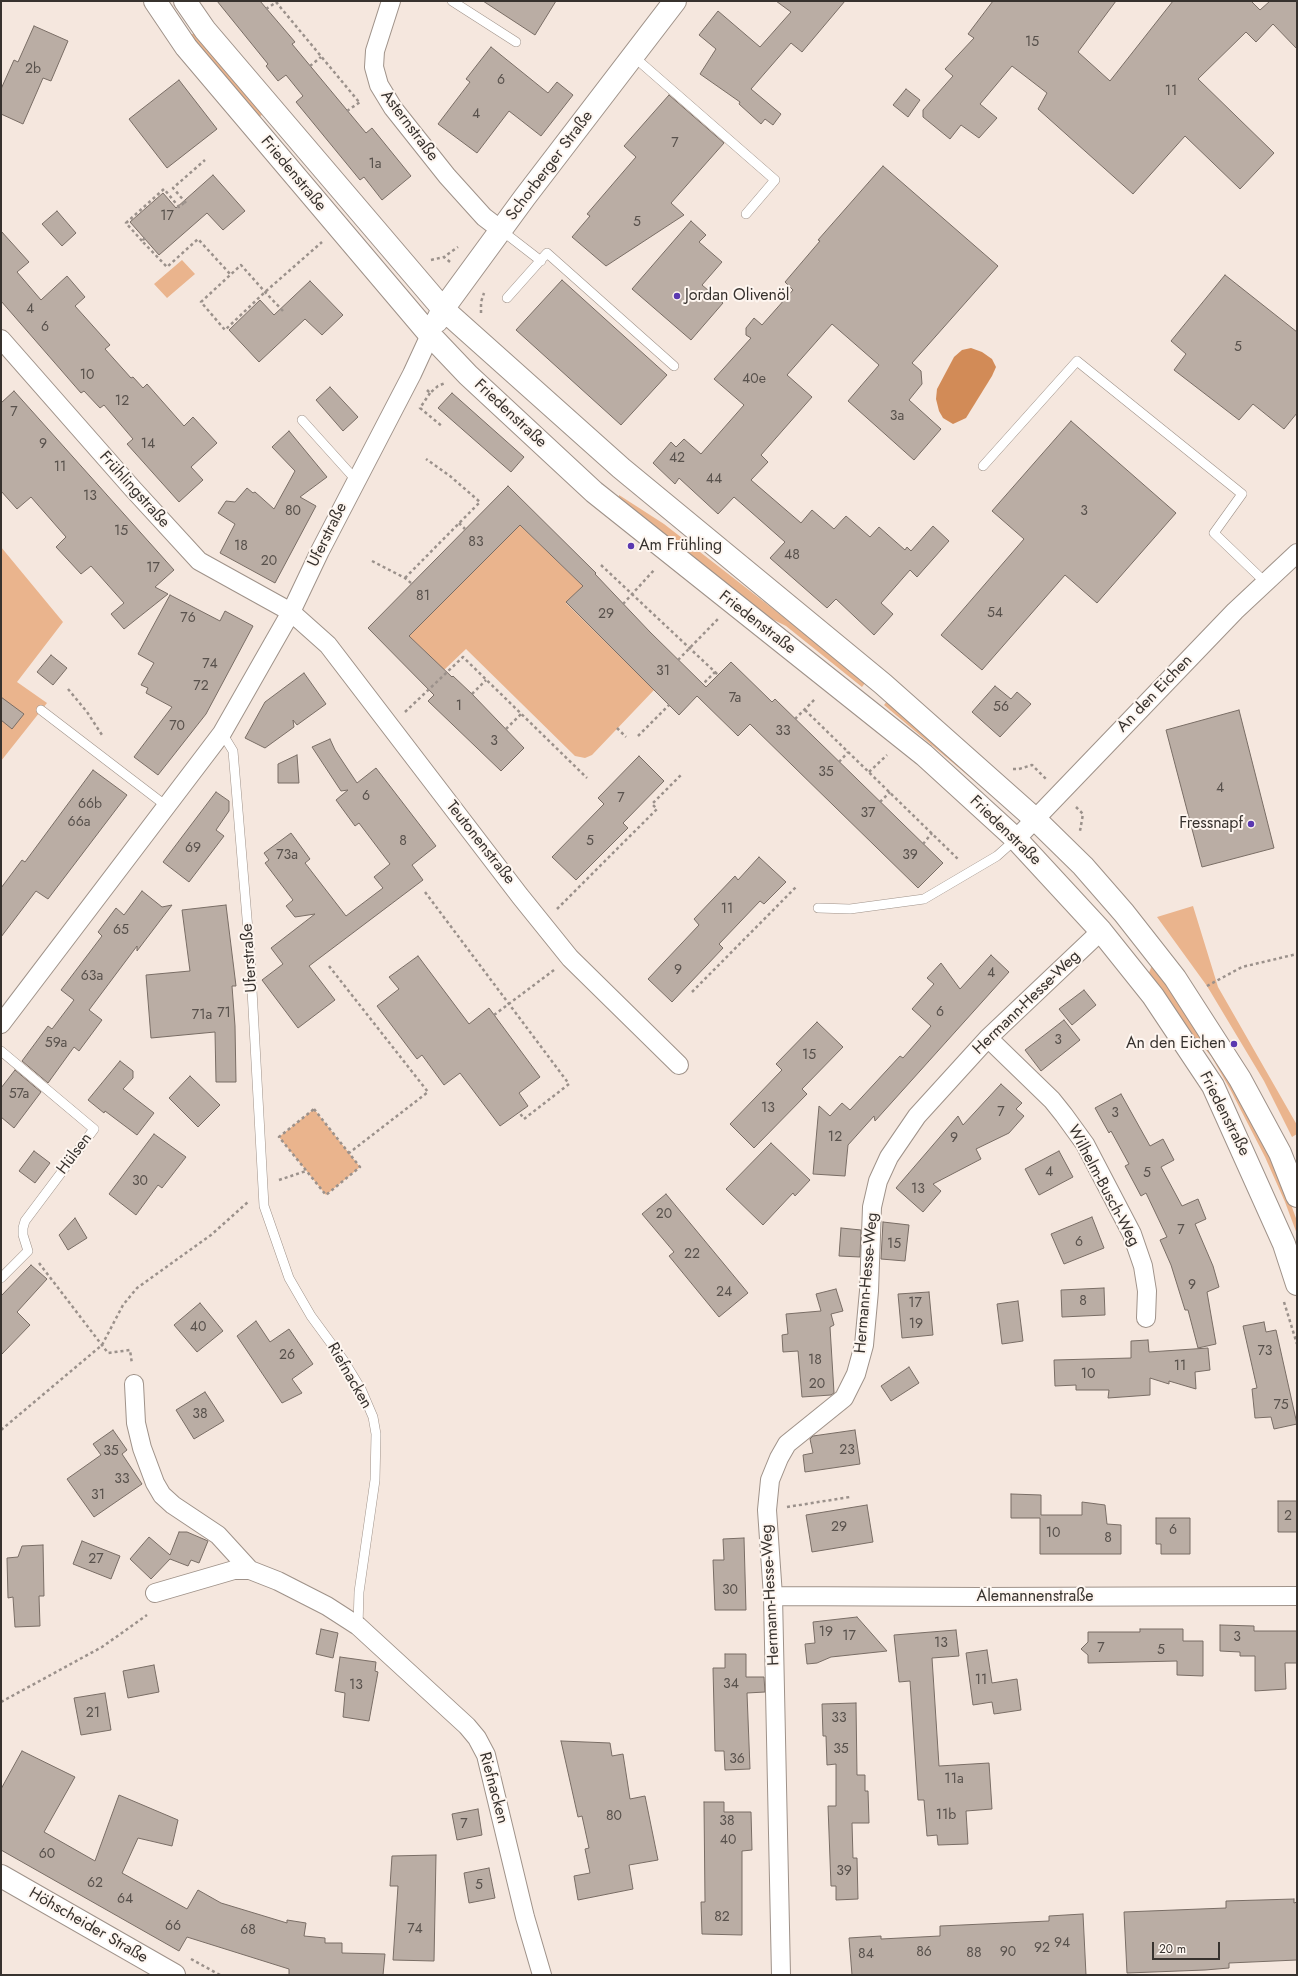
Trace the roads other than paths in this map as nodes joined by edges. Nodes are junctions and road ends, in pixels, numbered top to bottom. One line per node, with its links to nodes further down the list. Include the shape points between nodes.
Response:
1 (155, 1): 13 (main road, Friedenstraße, via 186,47)
2 (185, 1): 12 (main road, Friedenstraße, via 206,30)
3 (391, 1): 9 (street, Asternstraße, via 374,51 374,67 379,85 393,108 447,176 484,217)
4 (452, 1): 6 (lane)
5 (675, 1): 7 (main road, Schorberger Straße)
6 (516, 42)
7 (633, 56): 8 (lane, via 775,180); 9 (main road, Schorberger Straße)
8 (746, 214)
9 (501, 230): 10 (lane); 12 (main road, Schorberger Straße)
10 (541, 261): 11 (lane); 15 (lane, via 547,253)
11 (507, 298)
12 (443, 309): 13 (main road, Schorberger Straße); 25 (main road, Friedenstraße, via 621,468 883,684)
13 (430, 335): 18 (street, Uferstraße); 26 (main road, Friedenstraße, via 479,386 594,492 924,755)
14 (1, 339): 21 (street, Frühlingstraße, via 199,561)
15 (674, 366)
16 (302, 420): 18 (lane)
17 (983, 466): 20 (lane, via 1077,362 1242,494 1214,533)
18 (356, 480): 21 (street, Uferstraße)
19 (1297, 553): 20 (street, An den Eichen)
20 (1265, 582): 25 (street, An den Eichen)
21 (291, 612): 23 (street, Uferstraße); 32 (street, Teutonenstraße, via 328,645 570,958)
22 (41, 710): 24 (lane)
23 (222, 733): 24 (street, Uferstraße); 33 (lane, Uferstraße, via 233,750 250,954)
24 (165, 805): 29 (street, Uferstraße)
25 (1036, 819): 26 (street, An den Eichen); 34 (main road, Friedenstraße, via 1083,866 1175,978 1240,1079 1280,1153)
26 (1016, 839): 27 (lane, via 997,856 924,899 850,910); 28 (main road, Friedenstraße)
27 (818, 908)
28 (1102, 931): 30 (street, Hermann-Hesse-Weg); 36 (main road, Friedenstraße, via 1153,996 1213,1086 1284,1244)
29 (1, 1024)
30 (988, 1038): 37 (street, Wilhelm-Busch-Weg, via 1052,1100 1085,1144 1132,1234 1143,1266 1147,1291); 41 (street, Hermann-Hesse-Weg, via 918,1116 889,1157 881,1174 872,1207 869,1291 861,1358 844,1398 794,1436 783,1451 770,1480 767,1510)
31 (1, 1051): 35 (lane, Hülsen, via 94,1129 26,1221 23,1235 28,1251)
32 (679, 1065)
33 (262, 1186): 43 (lane, Riefnacken, via 264,1206 289,1278 311,1316 355,1380 373,1417 375,1480 358,1592)
34 (1297, 1196)
35 (1, 1278)
36 (1297, 1284)
37 (1146, 1318)
38 (134, 1384): 39 (street, Riefnacken, via 136,1423 155,1483 173,1505 218,1535)
39 (250, 1570): 40 (street, Riefnacken, via 234,1570); 43 (street, Riefnacken, via 327,1606)
40 (155, 1593)
41 (773, 1596): 42 (street, Alemannenstraße); 47 (street, Hermann-Hesse-Weg)
42 (1297, 1596)
43 (358, 1626): 46 (street, Riefnacken, via 467,1726 484,1749 525,1917)
44 (1, 1876): 45 (main road, Höhscheider Straße)
45 (174, 1975)
46 (542, 1975)
47 (781, 1975)

